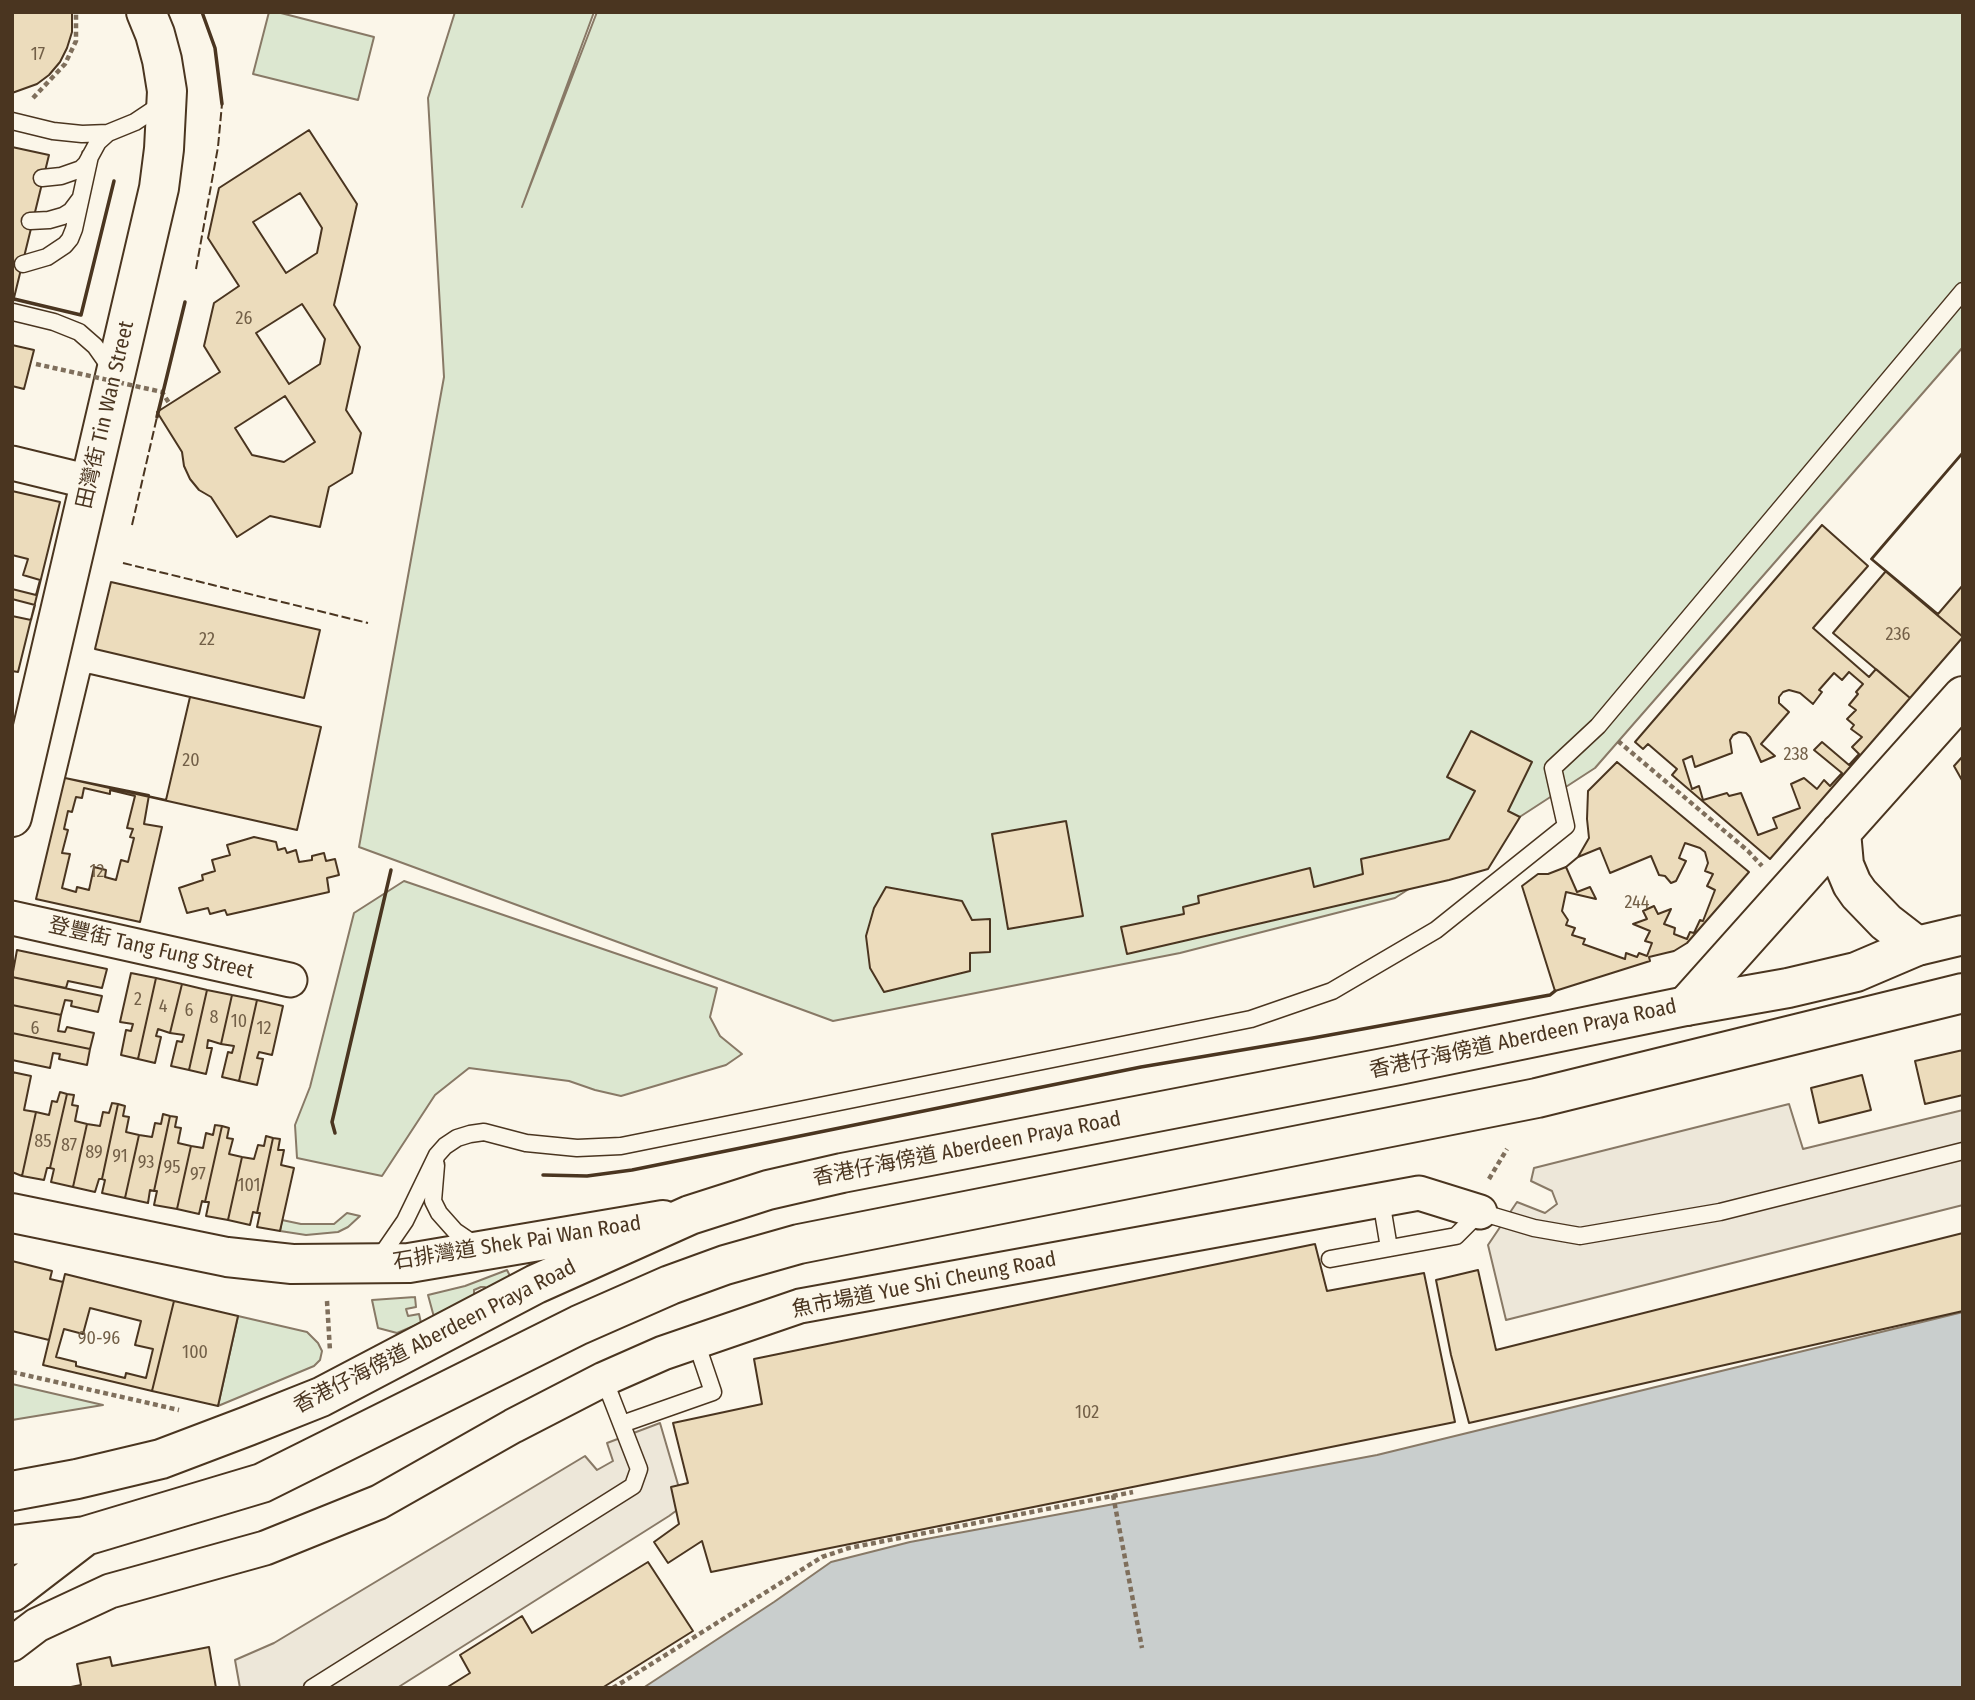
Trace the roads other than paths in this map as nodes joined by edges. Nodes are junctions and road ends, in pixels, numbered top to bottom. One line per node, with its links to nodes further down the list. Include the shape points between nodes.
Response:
1 (146, 12): 2 (main road, 田灣街 Tin Wan Street)
2 (167, 91): 4 (lane, via 153,110); 12 (main road, 田灣街 Tin Wan Street, via 159,188)
3 (12, 121): 4 (lane, via 54,131)
4 (108, 133): 5 (lane)
5 (90, 156): 6 (lane, via 80,169); 7 (lane)
6 (42, 178)
7 (82, 193): 8 (lane, via 63,216); 9 (lane, via 74,229 65,245 47,257)
8 (30, 221)
9 (23, 264)
10 (1963, 291): 24 (lane, via 1598,726 1552,768 1566,825 1436,930 1332,991 1251,1019 621,1146 550,1146 484,1132 457,1138)
11 (13, 312): 12 (lane, via 79,332 107,363)
12 (113, 384): 14 (main road, 田灣街 Tin Wan Street)
13 (12, 463): 14 (street)
14 (90, 482): 16 (main road, 田灣街 Tin Wan Street)
15 (1963, 695): 17 (main road)
16 (12, 817)
17 (1841, 832): 20 (main road, via 1844,865 1852,884 1886,922); 23 (main road)
18 (12, 918): 21 (street, 登豐街 Tang Fung Street)
19 (1963, 935): 20 (main road, 香港仔海傍道 Aberdeen Praya Road)
20 (1917, 946): 23 (main road, 香港仔海傍道 Aberdeen Praya Road, via 1856,972)
21 (290, 980)
22 (1963, 993): 38 (main road, via 1537,1098 786,1247 670,1285 579,1325 262,1483)
23 (1686, 1006): 29 (main road, 香港仔海傍道 Aberdeen Praya Road, via 842,1173)
24 (441, 1150): 31 (lane, via 433,1201 449,1224); 33 (lane, via 405,1221 385,1250)
25 (1963, 1151): 27 (lane, via 1720,1212 1580,1236 1534,1228)
26 (1381, 1200): 27 (street, 魚市場道 Yue Shi Cheung Road, via 1419,1193); 30 (lane); 34 (street, 魚市場道 Yue Shi Cheung Road, via 800,1306)
27 (1482, 1200): 30 (lane, via 1457,1236)
28 (12, 1213): 33 (main road, 石排灣道 Shek Pai Wan Road, via 227,1257 292,1264)
29 (690, 1215): 31 (main road, 石排灣道 Shek Pai Wan Road); 37 (main road, 香港仔海傍道 Aberdeen Praya Road, via 536,1284 321,1397 161,1459)
30 (1389, 1248): 32 (lane)
31 (482, 1250): 33 (main road, 石排灣道 Shek Pai Wan Road, via 410,1263)
32 (1330, 1259)
33 (366, 1264)
34 (696, 1342): 35 (street, 魚市場道 Yue Shi Cheung Road); 36 (lane, via 713,1392)
35 (604, 1379): 36 (lane); 41 (street, 魚市場道 Yue Shi Cheung Road, via 379,1502 265,1548 110,1591 37,1625)
36 (622, 1424): 42 (lane, via 639,1469 633,1486)
37 (12, 1491)
38 (85, 1536): 39 (main road); 40 (main road)
39 (12, 1545)
40 (12, 1592)
41 (12, 1644)
42 (312, 1688)

